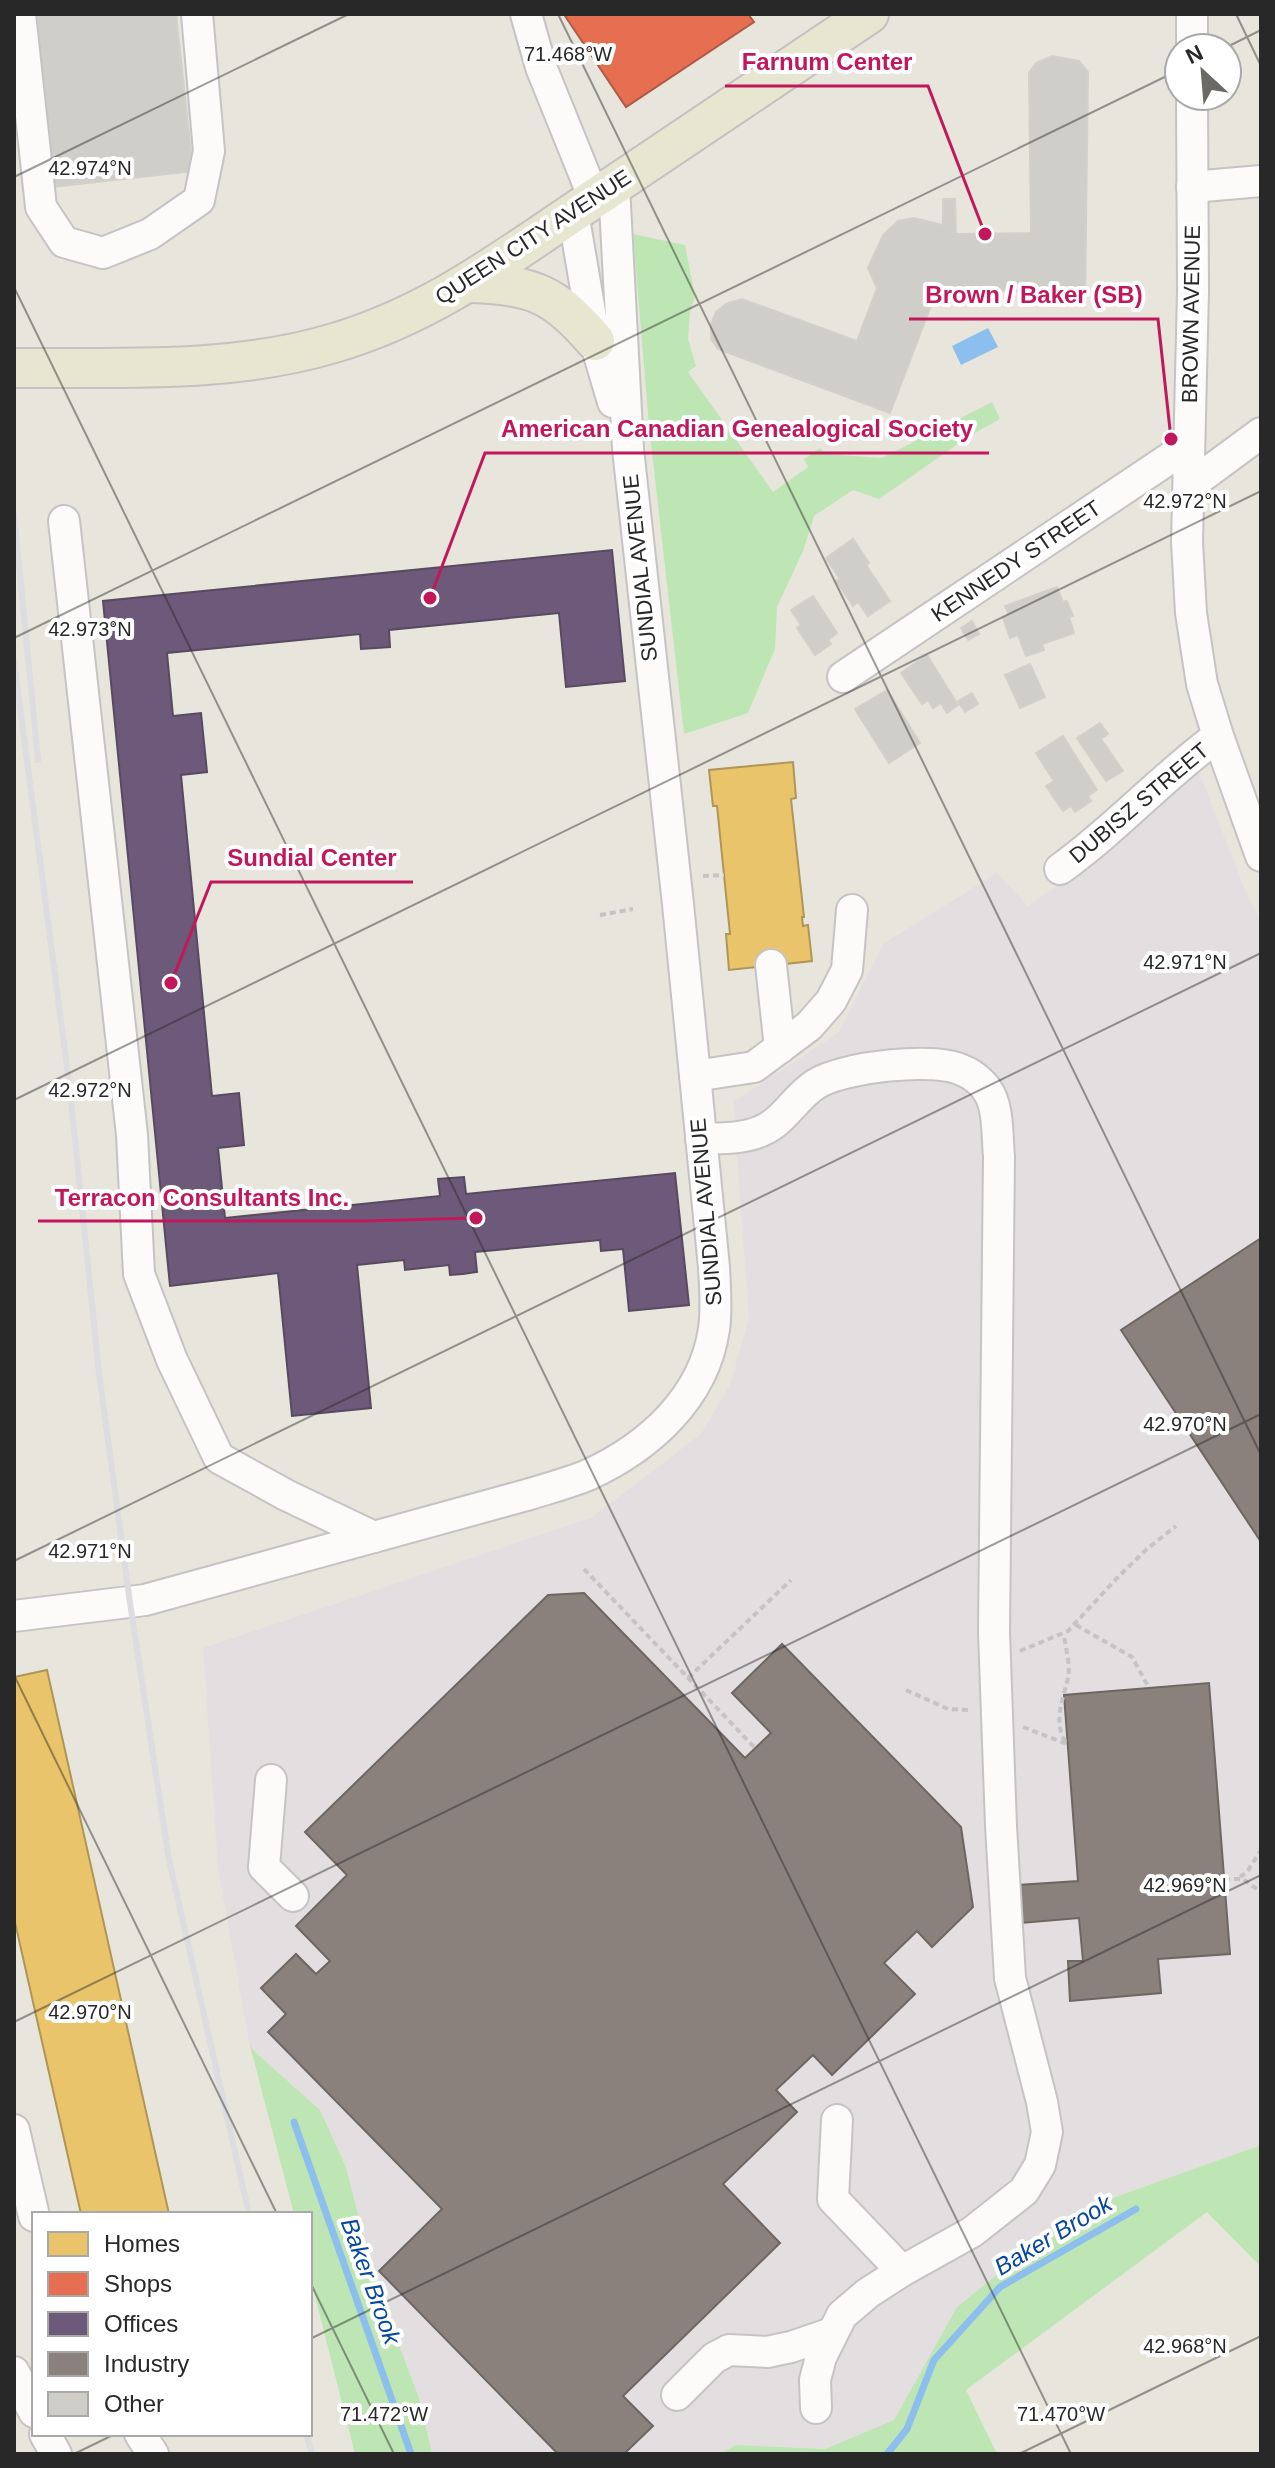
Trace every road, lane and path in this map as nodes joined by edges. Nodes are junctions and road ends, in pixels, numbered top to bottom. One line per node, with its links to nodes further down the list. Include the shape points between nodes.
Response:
1 (20, 14): 2 (street, via 41,207 64,242 103,253 150,234 199,200 209,151)
2 (197, 14)
3 (526, 14): 8 (street)
4 (869, 14): 8 (main road, QUEEN CITY AVENUE)
5 (1192, 112): 7 (street, BROWN AVENUE)
6 (1261, 181): 7 (street)
7 (1192, 187): 13 (street, BROWN AVENUE)
8 (593, 199): 9 (main road, QUEEN CITY AVENUE); 10 (street, SUNDIAL AVENUE); 14 (street, SUNDIAL AVENUE)
9 (471, 283): 10 (main road, via 506,284 553,300); 11 (main road, QUEEN CITY AVENUE, via 333,344 234,362)
10 (595, 341): 14 (street, SUNDIAL AVENUE)
11 (14, 368)
12 (1261, 433): 15 (street)
13 (1188, 446): 15 (street, BROWN AVENUE); 17 (street, KENNEDY STREET)
14 (628, 449): 26 (street, SUNDIAL AVENUE)
15 (1189, 486): 18 (street, BROWN AVENUE, via 1191,613 1202,684)
16 (64, 521): 29 (street, via 132,1135 139,1274 172,1360 219,1458)
17 (843, 677)
18 (1218, 736): 19 (street, BROWN AVENUE); 20 (street, DUBISZ STREET)
19 (1261, 856)
20 (1060, 869)
21 (633, 909): 23 (path)
22 (852, 910): 25 (street, via 847,970 831,1001)
23 (600, 915)
24 (771, 965): 25 (street)
25 (780, 1048): 26 (street, via 754,1067)
26 (695, 1076): 27 (street, SUNDIAL AVENUE)
27 (701, 1139): 29 (street, SUNDIAL AVENUE, via 715,1326 709,1356 680,1407 636,1447 585,1476); 35 (street, via 758,1133 777,1122 817,1082 845,1071 948,1066 964,1070 989,1091 999,1156)
28 (1176, 1526): 33 (path, via 1117,1578)
29 (374, 1537): 32 (street, SUNDIAL AVENUE, via 130,1603)
30 (584, 1569): 34 (path)
31 (791, 1580): 34 (path)
32 (14, 1616)
33 (1076, 1625): 35 (path, via 1012,1654); 36 (path, via 1132,1657)
34 (688, 1678): 37 (path)
35 (996, 1681): 47 (street, via 1010,1978 1047,2132 1040,2165 1024,2191 972,2232)
36 (1149, 1688)
37 (755, 1748)
38 (271, 1780): 43 (street, via 264,1867)
39 (1261, 1850): 41 (path)
40 (1224, 1879): 41 (path)
41 (1238, 1879): 42 (path)
42 (1261, 1892)
43 (293, 1896)
44 (837, 2120): 47 (street, via 833,2199)
45 (14, 2130): 46 (street)
46 (33, 2212)
47 (902, 2271): 48 (street, via 842,2315)
48 (832, 2333): 50 (street, via 767,2352 729,2350); 52 (street, via 815,2380)
49 (14, 2372): 51 (street)
50 (677, 2395)
51 (32, 2408)
52 (816, 2408)
53 (46, 2436): 55 (street)
54 (141, 2436): 56 (street)
55 (56, 2454)
56 (153, 2454)

